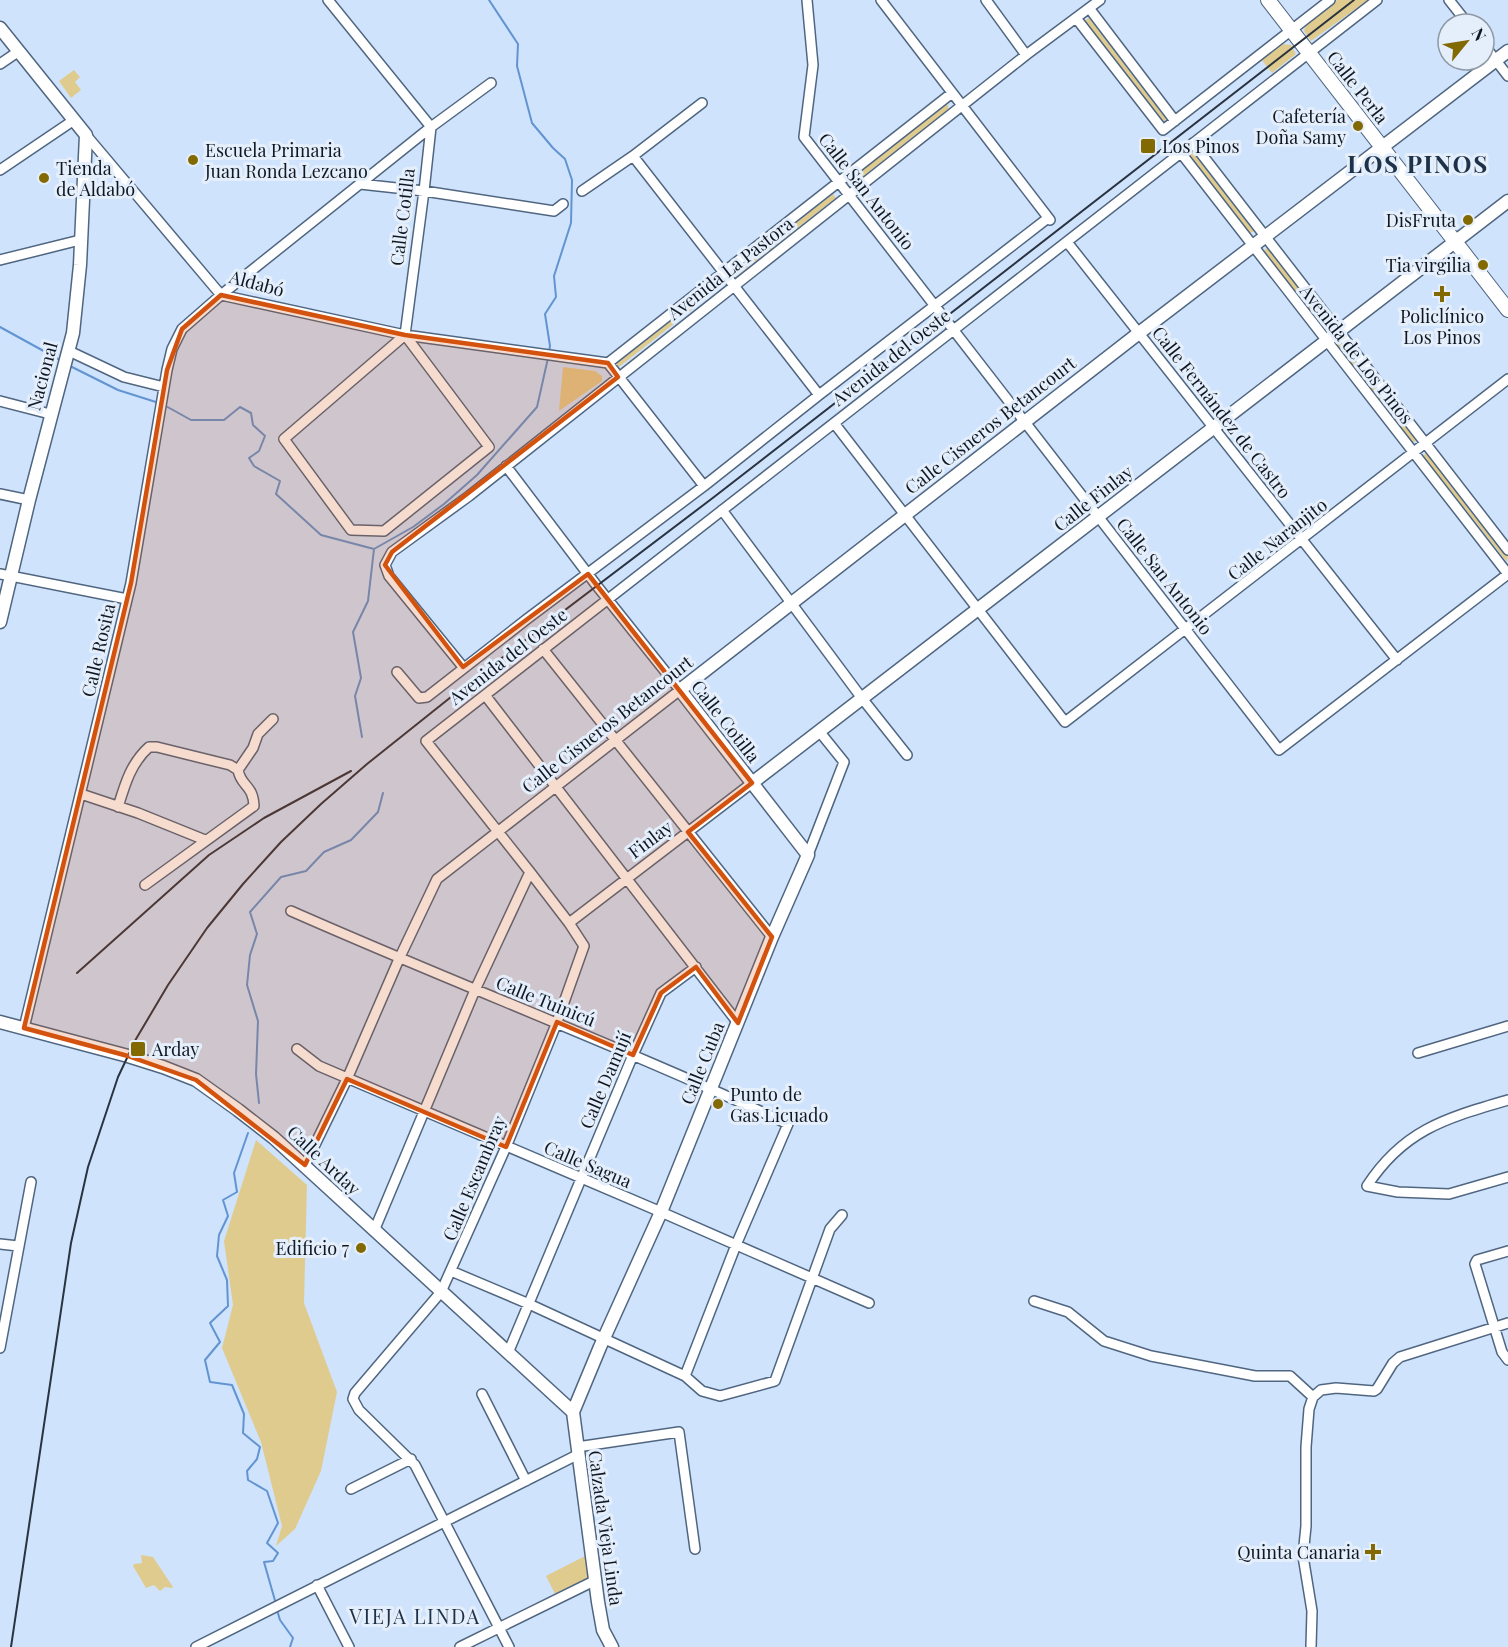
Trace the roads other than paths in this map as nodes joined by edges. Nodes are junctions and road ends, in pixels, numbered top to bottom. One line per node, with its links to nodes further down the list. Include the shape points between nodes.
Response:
1 (328, 0): 29 (street)
2 (807, 0): 36 (street, Calle San Antonio, via 813,65 804,136)
3 (881, 0): 24 (street)
4 (986, 0): 18 (street)
5 (1100, 0): 10 (street, Avenida La Pastora)
6 (1268, 0): 14 (main road, Calle Perla)
7 (1330, 0): 14 (street)
8 (1377, 0): 17 (street, Avenida del Oeste)
9 (1449, 0): 11 (street)
10 (1089, 8): 12 (street, Avenida La Pastora); 28 (street)
11 (1458, 12)
12 (1076, 18): 18 (street, Avenida La Pastora); 28 (street, via 1163,130)
13 (0, 27): 15 (street, Aldabó)
14 (1292, 30): 17 (main road, Calle Perla); 28 (street)
15 (19, 51): 20 (street); 27 (street, Aldabó)
16 (1508, 51): 19 (street, Calle Cisneros Betancourt)
17 (1309, 53): 31 (street, Avenida del Oeste); 32 (main road, Calle Perla)
18 (1026, 55): 26 (street, Avenida La Pastora)
19 (1496, 61): 22 (street)
20 (0, 64)
21 (1482, 72): 32 (street, Calle Cisneros Betancourt)
22 (1508, 76)
23 (491, 83): 29 (street, Calle Rosita)
24 (952, 93): 26 (street); 36 (street, Avenida La Pastora)
25 (702, 103): 34 (street)
26 (961, 106): 40 (street, Avenida La Pastora); 52 (street, Avenida del Oeste, via 1049,219)
27 (74, 120): 30 (street, Aldabó); 35 (street)
28 (1175, 121)
29 (431, 127): 37 (street, Calle Rosita); 38 (street, Calle Cotilla)
30 (87, 135): 44 (street, Nacional); 51 (street, Aldabó)
31 (1193, 143): 33 (street, Avenida del Oeste); 43 (street, Avenida de Los Pinos)
32 (1383, 148): 43 (street, Calle Cisneros Betancourt); 45 (main road, Calle Perla)
33 (1180, 153): 46 (street, Avenida del Oeste); 47 (street, Avenida de Los Pinos)
34 (633, 156): 39 (street); 49 (street)
35 (0, 170)
36 (839, 182): 40 (street, Calle San Antonio); 49 (street, Avenida La Pastora)
37 (360, 184): 38 (street); 51 (street, Calle Rosita)
38 (424, 190): 42 (street, via 554,211); 57 (street, Calle Cotilla)
39 (582, 191)
40 (849, 194): 50 (street, Avenida La Pastora); 52 (street, Calle San Antonio)
41 (1508, 201): 45 (street)
42 (563, 204)
43 (1266, 236): 47 (street, Calle Cisneros Betancourt); 55 (street, Avenida de Los Pinos)
44 (80, 240): 48 (street); 59 (street, Nacional)
45 (1456, 241): 53 (main road, Calle Perla); 55 (street, Calle Finlay)
46 (1067, 242): 54 (street, Avenida del Oeste); 56 (street, Calle Fernández de Castro)
47 (1252, 246): 56 (street, Calle Cisneros Betancourt); 58 (street, Avenida de Los Pinos)
48 (0, 260)
49 (724, 272): 50 (street); 60 (street, Avenida La Pastora)
50 (734, 285): 61 (street, Avenida La Pastora); 64 (street)
51 (221, 295): 57 (street, Aldabó); 63 (street, Calle Rosita, via 182,330 172,349)
52 (934, 305): 54 (street, Calle San Antonio); 64 (street, Avenida del Oeste)
53 (1508, 310)
54 (954, 330): 67 (street, Calle San Antonio); 68 (street, Avenida del Oeste)
55 (1339, 331): 58 (street, Calle Finlay); 70 (street, Avenida de Los Pinos)
56 (1139, 333): 67 (street, Calle Cisneros Betancourt); 69 (street, Calle Fernández de Castro)
57 (405, 335): 57 (street, via 284,439 351,530 384,531 489,447); 60 (street, Aldabó)
58 (1326, 341): 69 (street, Calle Finlay); 71 (street, Avenida de Los Pinos)
59 (68, 355): 63 (street); 66 (street, Nacional)
60 (608, 363): 61 (street)
61 (618, 377): 72 (street, Avenida La Pastora); 73 (street)
62 (1508, 379): 70 (street, Calle Naranjito)
63 (163, 392): 84 (street, Calle Rosita)
64 (819, 395): 73 (street, Avenida del Oeste)
65 (0, 401): 66 (street)
66 (50, 414): 75 (street, Nacional)
67 (1025, 422): 77 (street, Calle Cisneros Betancourt); 78 (street, Calle San Antonio)
68 (834, 423): 76 (street, Avenida del Oeste); 77 (street)
69 (1213, 428): 78 (street, Calle Finlay); 79 (street, Calle Fernández de Castro)
70 (1426, 444): 71 (street, Calle Naranjito); 80 (street, Avenida de Los Pinos)
71 (1414, 453): 79 (street, Calle Naranjito); 82 (street, Avenida de Los Pinos)
72 (506, 466): 81 (street, Calle Cotilla); 92 (street, Avenida La Pastora, via 392,552 385,566)
73 (704, 486): 81 (street, Avenida del Oeste)
74 (0, 494): 75 (street)
75 (28, 500): 83 (street, Nacional)
76 (722, 510): 85 (street, Avenida del Oeste); 86 (street)
77 (905, 514): 86 (street, Calle Cisneros Betancourt); 87 (street)
78 (1098, 516): 87 (street, Calle Finlay); 89 (street, Calle San Antonio)
79 (1302, 540): 89 (street, Calle Naranjito); 91 (street, Calle Fernández de Castro)
80 (1508, 550)
81 (588, 574): 85 (street, Calle Cotilla); 92 (street, Avenida del Oeste)
82 (1508, 574): 91 (street)
83 (6, 576): 84 (street); 88 (street, Nacional)
84 (127, 599): 104 (street, Calle Rosita)
85 (608, 599): 90 (street, Avenida del Oeste); 94 (street, Calle Cotilla)
86 (791, 605): 94 (street, Calle Cisneros Betancourt); 96 (street)
87 (978, 609): 89 (street, Calle Naranjito, via 1065,722); 96 (street, Calle Finlay)
88 (0, 622)
89 (1186, 630): 91 (street, Calle San Antonio, via 1279,750)
90 (543, 649): 95 (street, Avenida del Oeste); 99 (street)
91 (1397, 660)
92 (463, 667): 93 (street, Avenida del Oeste, via 427,697 419,698)
93 (396, 672)
94 (680, 690): 99 (street, Calle Cisneros Betancourt); 102 (street, Calle Cotilla)
95 (485, 695): 103 (street); 106 (street, Avenida del Oeste, via 426,741)
96 (861, 698): 98 (street, Calle Finlay); 100 (street)
97 (273, 719): 101 (street, via 258,734 254,748)
98 (819, 731): 102 (street, Calle Finlay); 109 (street, Calle Cuba, via 844,762)
99 (615, 741): 103 (street, Calle Cisneros Betancourt); 107 (street)
100 (907, 755)
101 (238, 771): 105 (street, via 230,765 149,747 127,777); 108 (street, via 252,791 254,806)
102 (752, 783): 107 (street, Finlay); 109 (street, Calle Cotilla)
103 (557, 786): 106 (street, Calle Cisneros Betancourt); 111 (street)
104 (81, 794): 105 (street); 123 (street, Calle Rosita)
105 (118, 807): 108 (street)
106 (498, 832): 110 (street); 116 (street, Calle Cisneros Betancourt, via 437,879)
107 (688, 832): 111 (street, Finlay); 115 (street)
108 (205, 840): 112 (street)
109 (808, 855): 115 (street, Calle Cuba)
110 (530, 872): 114 (street); 118 (street)
111 (627, 878): 114 (street, Finlay); 117 (street)
112 (145, 885)
113 (291, 911): 116 (street, Calle Tuinicú)
114 (569, 923): 120 (street, Calle Escambray, via 584,946)
115 (772, 938): 121 (street, Calle Cuba)
116 (399, 959): 118 (street, Calle Tuinicú); 127 (street, Calle Cisneros Betancourt)
117 (696, 967): 121 (street); 126 (street, Calle Damují, via 661,993)
118 (476, 990): 120 (street, Calle Tuinicú); 130 (street)
119 (0, 1022): 123 (street, Calle Arday)
120 (557, 1022): 126 (street, Calle Tuinicú); 131 (street, Calle Escambray)
121 (738, 1023): 128 (street, Calle Cuba)
122 (1508, 1026): 125 (street)
123 (24, 1028): 132 (street, Calle Arday, via 163,1066 196,1080)
124 (297, 1049): 127 (street, Calle Sagua, via 319,1066)
125 (1418, 1053)
126 (633, 1055): 128 (street, Calle Tuinicú); 134 (street, Calle Damují)
127 (347, 1079): 130 (street, Calle Sagua); 132 (street, Calle Cisneros Betancourt)
128 (711, 1088): 136 (street, Calle Cuba); 140 (street, Calle Tuinicú, via 788,1124)
129 (1508, 1100): 133 (street, via 1423,1131 1391,1154 1367,1186 1449,1194)
130 (423, 1112): 131 (street, Calle Sagua); 138 (street)
131 (506, 1147): 134 (street, Calle Sagua); 143 (street, Calle Escambray)
132 (305, 1165): 138 (street, Calle Arday)
133 (1508, 1177)
134 (580, 1179): 136 (street, Calle Sagua); 148 (street, Calle Damují)
135 (31, 1182): 141 (street)
136 (661, 1212): 140 (street, Calle Sagua); 151 (street, Calle Cuba)
137 (842, 1215): 144 (street, via 830,1229)
138 (374, 1231): 145 (street, Calle Arday)
139 (0, 1244): 141 (street)
140 (736, 1245): 144 (street, Calle Sagua); 155 (street)
141 (18, 1246): 152 (street)
142 (1508, 1251): 150 (street, via 1475,1264)
143 (451, 1271): 145 (street, Calle Escambray); 148 (street)
144 (811, 1278): 147 (street, Calle Sagua); 155 (street, via 775,1381 720,1396 702,1391)
145 (441, 1292): 153 (street, Calle Arday); 160 (street, Calle Escambray, via 353,1399 358,1410)
146 (1034, 1301): 157 (street, via 1068,1312 1104,1341 1203,1367 1255,1376 1290,1376)
147 (869, 1303)
148 (529, 1304): 151 (street); 153 (street, Calle Damují)
149 (1508, 1323): 150 (street)
150 (1494, 1327): 154 (street); 157 (street, via 1400,1357 1374,1391 1336,1388 1321,1390)
151 (604, 1338): 155 (street); 158 (street, Calle Cuba)
152 (0, 1348)
153 (508, 1353): 158 (street, Calle Arday)
154 (1508, 1360)
155 (685, 1376)
156 (482, 1394): 161 (street)
157 (1312, 1397): 173 (street, via 1306,1447 1303,1556 1312,1611)
158 (573, 1412): 159 (street, Calzada Vieja Linda)
159 (577, 1451): 161 (street); 164 (street, via 679,1432); 165 (street, Calzada Vieja Linda)
160 (411, 1459): 162 (street); 163 (street)
161 (526, 1480): 163 (street)
162 (351, 1489)
163 (445, 1520): 166 (street); 167 (street)
164 (695, 1549)
165 (594, 1581): 167 (street); 168 (street, Calzada Vieja Linda)
166 (317, 1585): 169 (street); 170 (street)
167 (499, 1628): 171 (street); 172 (street)
168 (609, 1646)
169 (196, 1647)
170 (349, 1647)
171 (460, 1647)
172 (509, 1647)
173 (1311, 1647)

